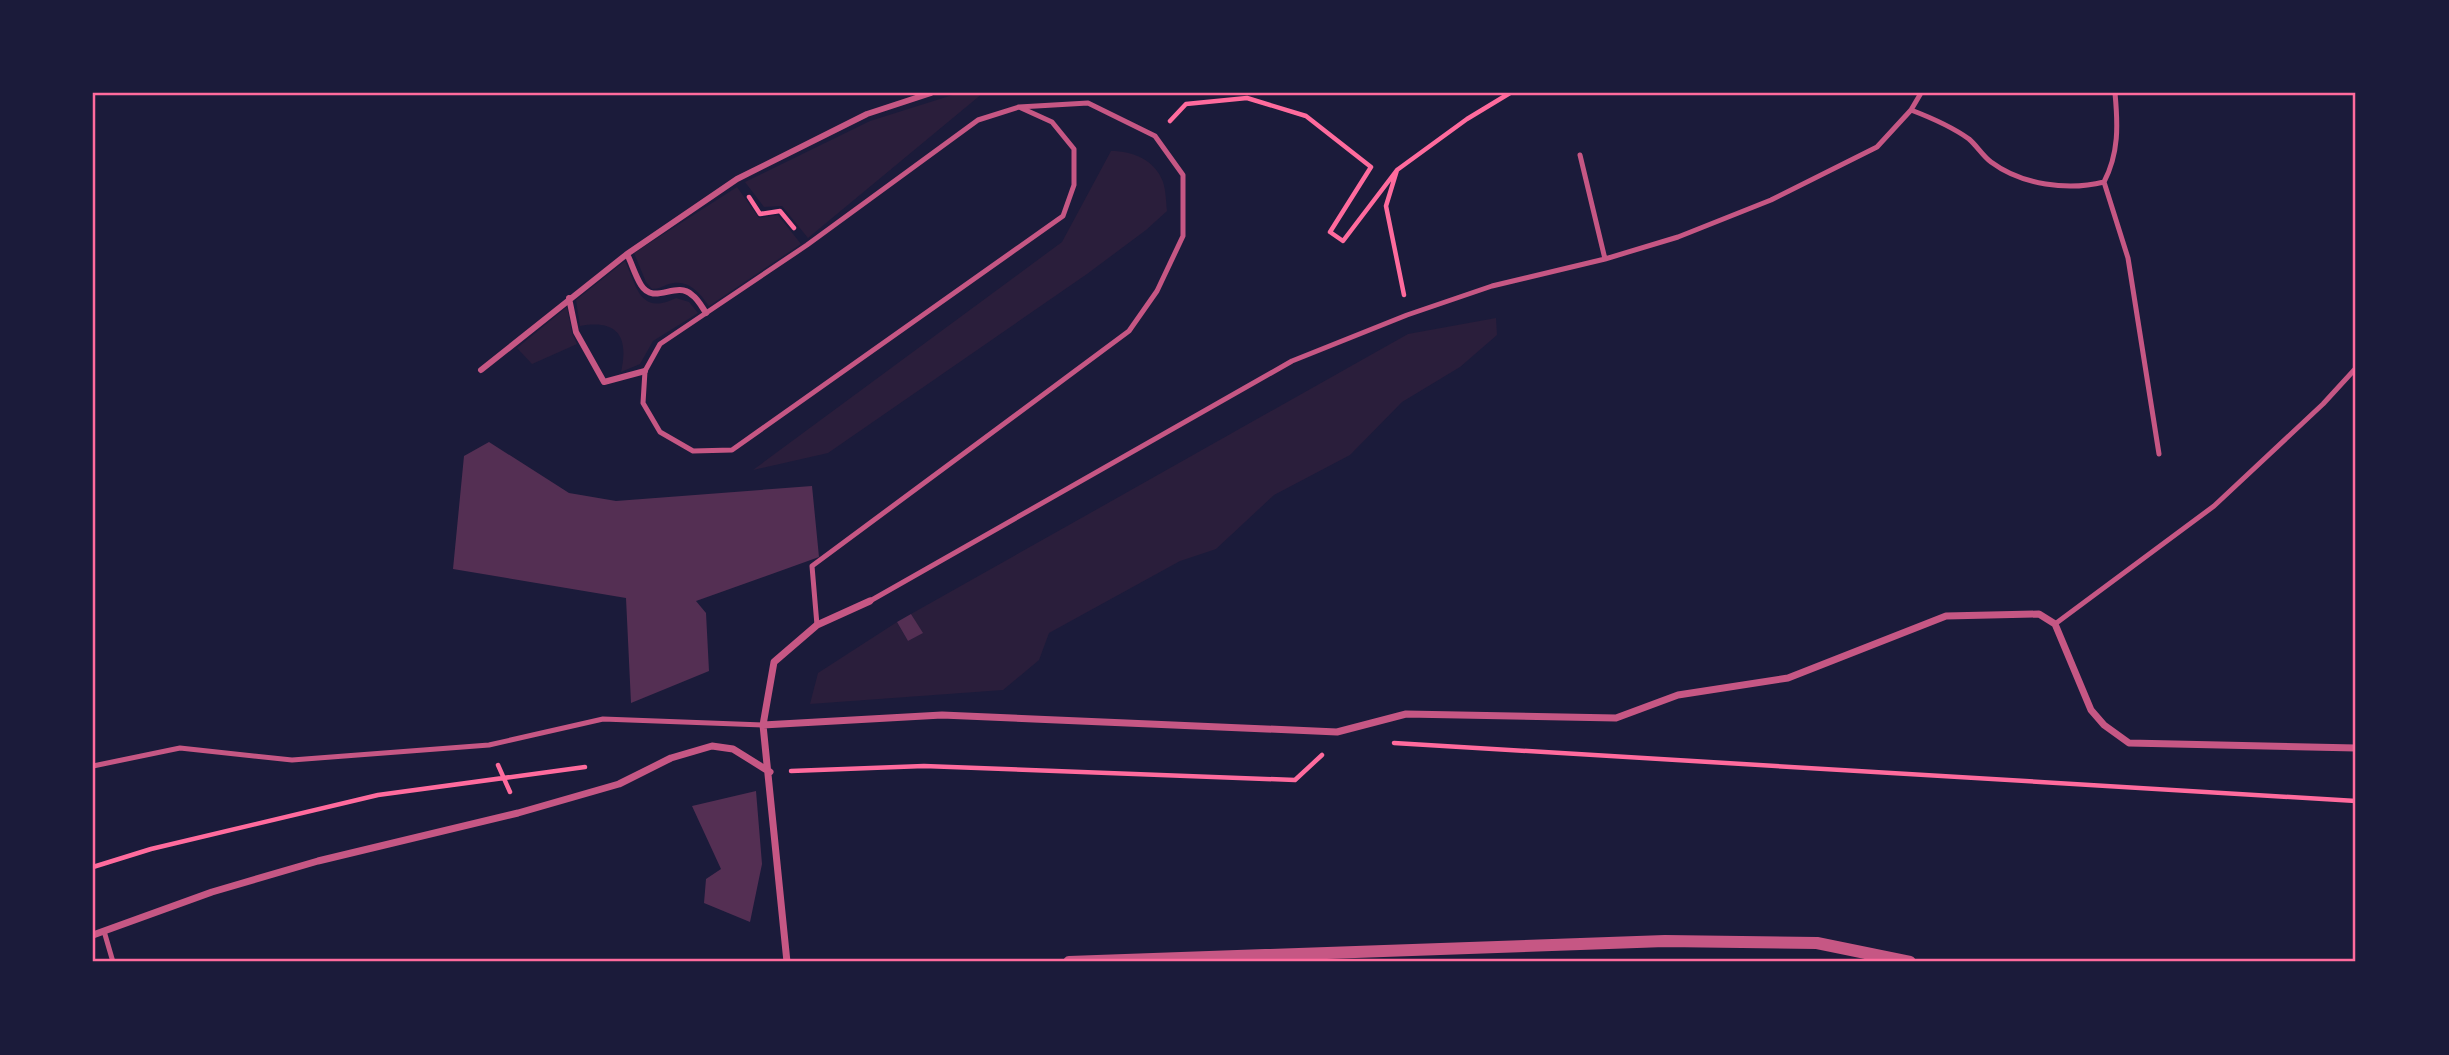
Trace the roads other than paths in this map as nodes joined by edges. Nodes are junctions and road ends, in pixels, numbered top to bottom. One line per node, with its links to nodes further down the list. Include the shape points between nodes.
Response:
1 (931, 93): 8 (street, via 867,114 737,179)
2 (1921, 93): 5 (lane)
3 (2115, 93): 7 (lane, via 2119,131)
4 (1019, 107): 11 (lane, via 978,120); 14 (lane, via 1052,122 1074,149 1074,185 1063,216 732,450 693,451 660,432 643,403); 17 (lane, via 1088,103 1155,136 1183,175 1183,236 1157,291 1129,331 812,566)
5 (1911, 110): 7 (lane, via 1940,121 1970,140 1991,162 2025,181 2087,187); 9 (lane, via 1877,147 1771,200 1678,237)
6 (1580, 155): 9 (lane)
7 (2104, 183): 15 (lane, via 2128,258)
8 (626, 254): 10 (street); 11 (street, via 642,286 652,294 681,289 692,294)
9 (1605, 259): 16 (lane, via 1492,286 1292,361)
10 (569, 298): 13 (street); 14 (street, via 576,331 604,383)
11 (706, 313): 14 (lane, via 660,344)
12 (2356, 368): 18 (lane, via 2214,506)
13 (481, 370)
14 (645, 371)
15 (2159, 454)
16 (870, 601): 17 (street)
17 (817, 625): 19 (street, via 774,662)
18 (2055, 625): 19 (street, via 2039,614 1946,616 1788,678 1678,695 1616,718 1406,714 1337,732 942,715); 20 (street, via 2091,710 2129,743)
19 (763, 725): 21 (lane, via 603,719 489,745 292,760 180,748); 22 (street)
20 (2356, 748)
21 (93, 765)
22 (769, 772): 23 (street, via 733,749 712,746 671,758 619,784 318,861); 26 (street)
23 (104, 931): 24 (street); 25 (lane)
24 (93, 935)
25 (113, 962)
26 (787, 962)
27 (1069, 962): 28 (street, via 1665,941 1817,943)
28 (1910, 962)

